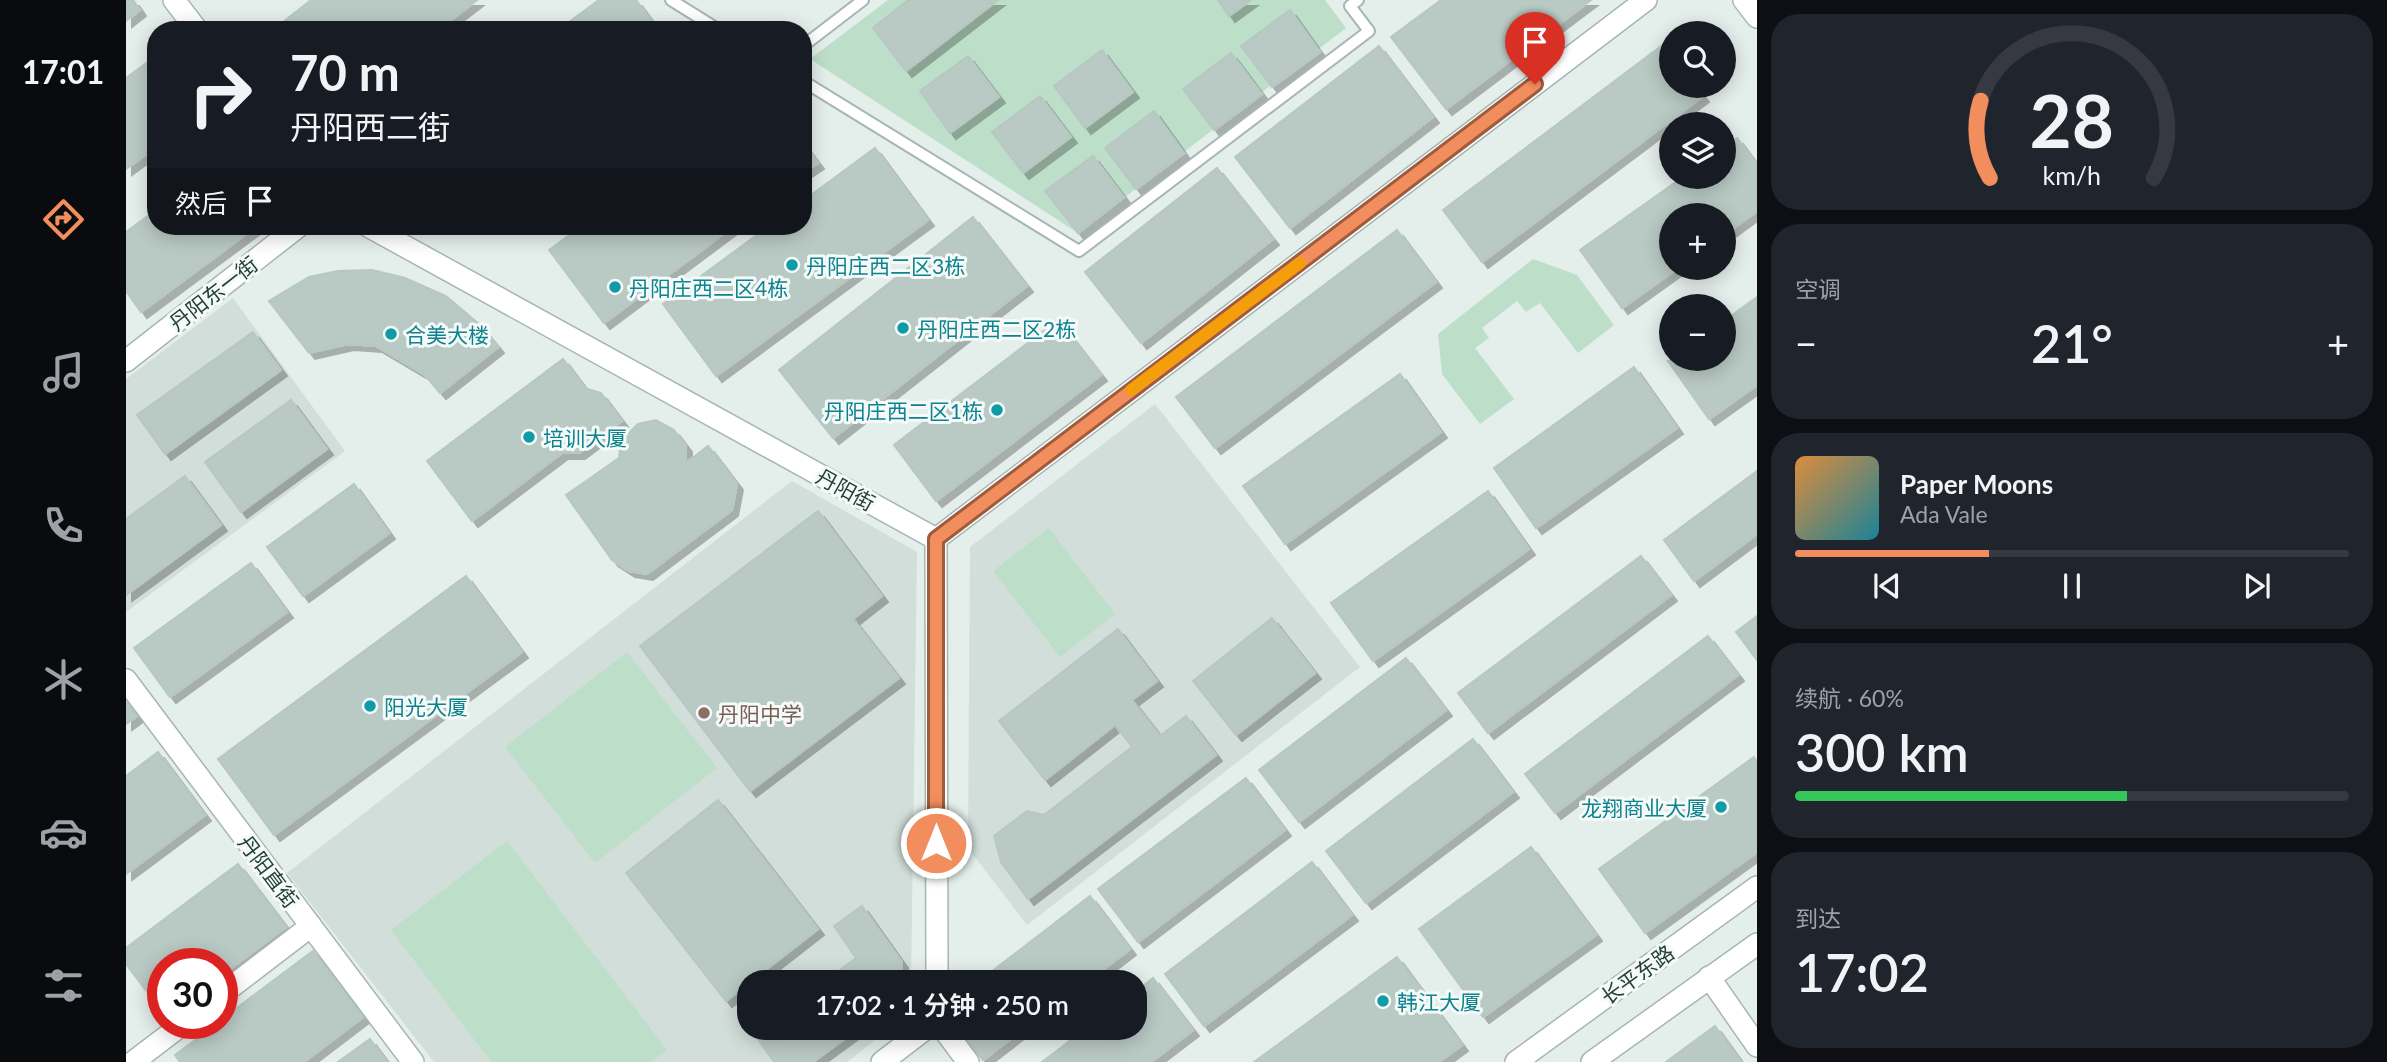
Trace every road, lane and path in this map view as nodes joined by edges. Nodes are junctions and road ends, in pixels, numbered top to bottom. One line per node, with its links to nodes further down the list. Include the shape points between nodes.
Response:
1 (174, 0): 8 (street)
2 (671, 0): 9 (lane)
3 (863, 0): 10 (lane)
4 (1358, 0): 11 (lane, via 1350,6 1369,31 1079,251)
5 (1646, 0): 15 (street)
6 (1744, 0): 7 (street)
7 (1757, 18)
8 (190, 21)
9 (705, 21)
10 (812, 39)
11 (812, 87)
12 (287, 235): 14 (street, 丹阳东一街)
13 (384, 235): 15 (street, 丹阳街)
14 (126, 361)
15 (936, 539): 20 (street)
16 (126, 680): 18 (street, 丹阳直街)
17 (1757, 887): 31 (street, 长平东路)
18 (311, 926): 22 (street); 28 (street, 丹阳直街)
19 (1757, 944): 21 (street)
20 (937, 970)
21 (1709, 977): 26 (street); 32 (street)
22 (238, 982)
23 (163, 1039): 27 (street)
24 (911, 1040): 29 (street)
25 (952, 1040): 30 (street)
26 (1757, 1046)
27 (133, 1062)
28 (413, 1062)
29 (882, 1062)
30 (968, 1062)
31 (1516, 1062)
32 (1592, 1062)

